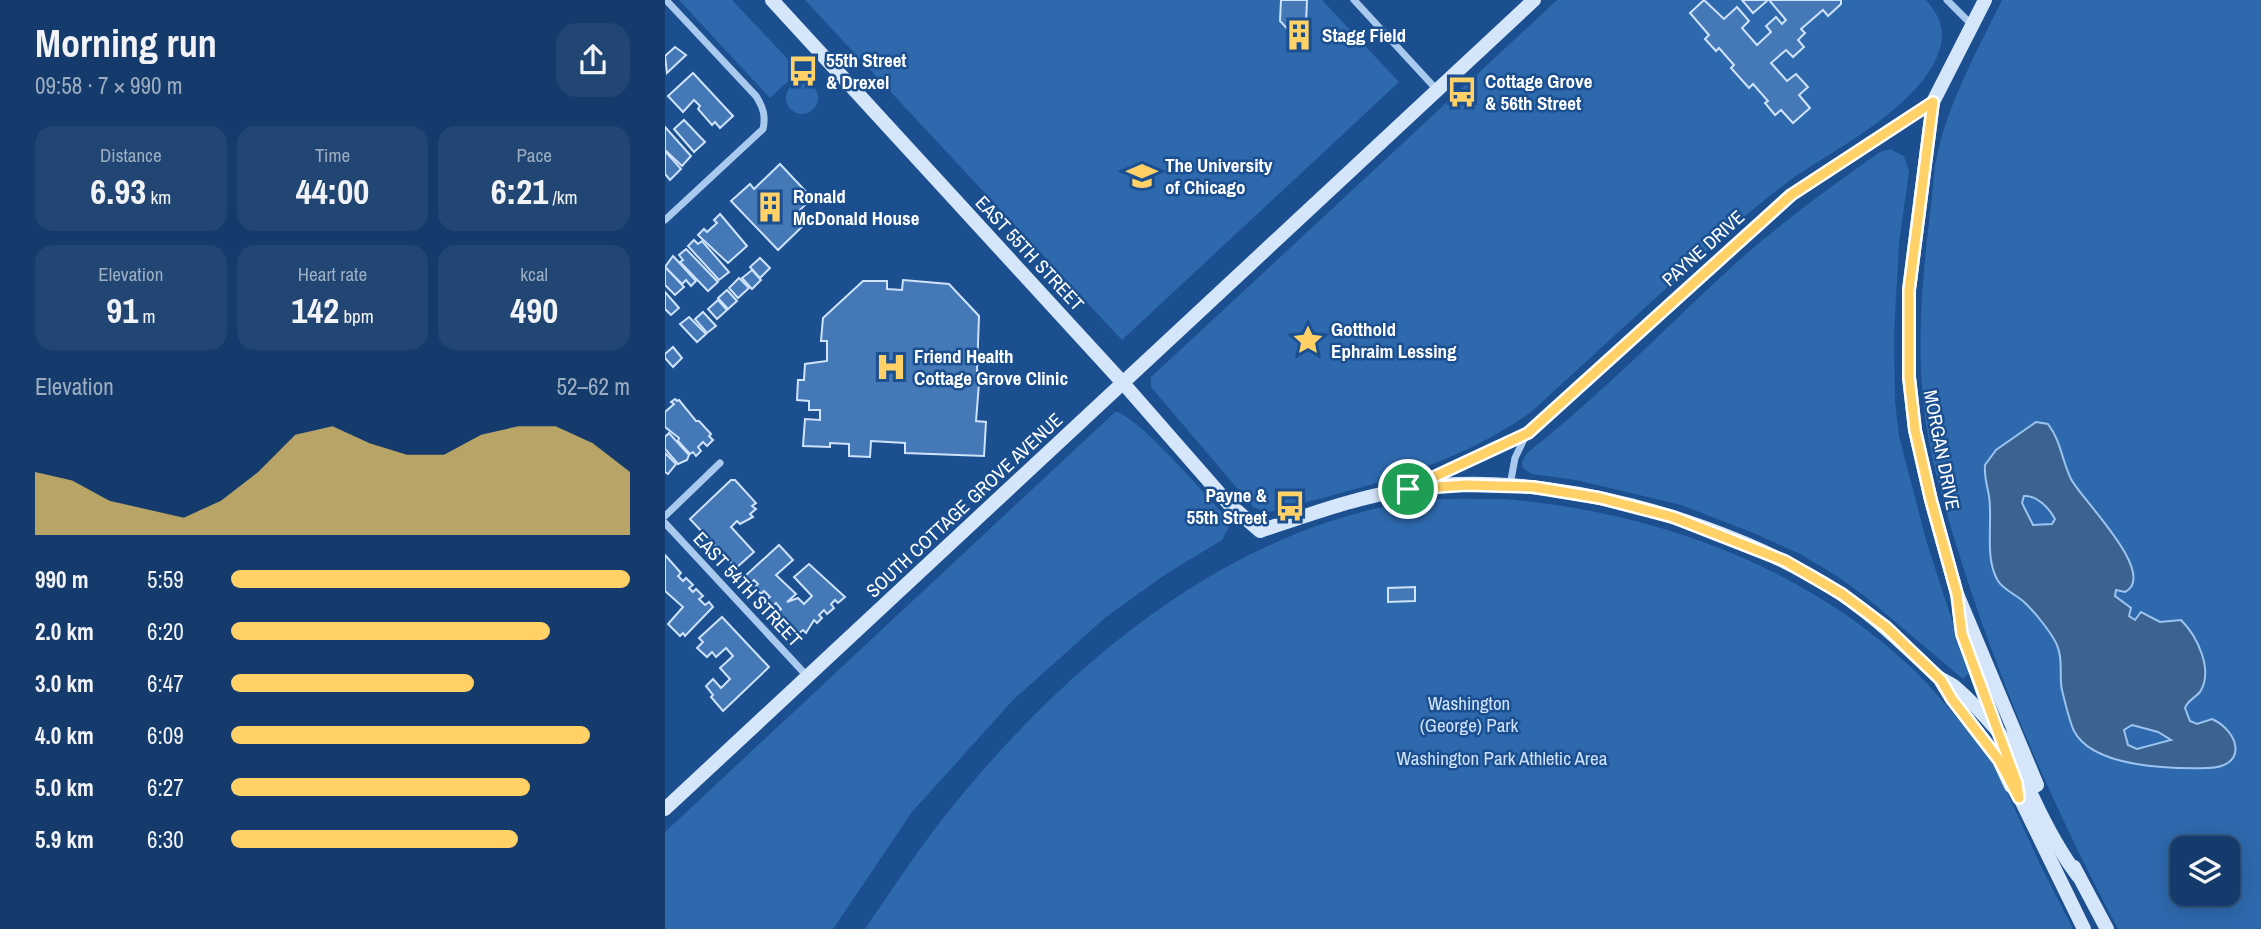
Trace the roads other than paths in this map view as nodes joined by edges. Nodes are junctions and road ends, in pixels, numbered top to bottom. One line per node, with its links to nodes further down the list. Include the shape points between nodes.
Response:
1 (666, 0): 10 (street, via 758,99 764,112 763,129)
2 (772, 0): 11 (street, EAST 55TH STREET)
3 (1354, 0): 8 (street)
4 (1534, 0): 8 (street, SOUTH COTTAGE GROVE AVENUE)
5 (1947, 0): 7 (street)
6 (1986, 0): 7 (street)
7 (1971, 24): 9 (street)
8 (1438, 90): 11 (street, SOUTH COTTAGE GROVE AVENUE)
9 (1933, 102): 12 (street, PAYNE DRIVE, via 1791,195); 19 (street, MORGAN DRIVE, via 1909,290 1909,377 1928,489)
10 (665, 220)
11 (1123, 383): 18 (street, EAST 55TH STREET, via 1228,503); 20 (street, SOUTH COTTAGE GROVE AVENUE)
12 (1528, 433): 14 (street, via 1515,458); 15 (street, PAYNE DRIVE)
13 (720, 463): 16 (street)
14 (1509, 486): 15 (street, PAYNE DRIVE); 21 (street, PAYNE DRIVE, via 1600,498 1673,517 1785,561 1842,594 1886,627)
15 (1408, 489): 18 (street, PAYNE DRIVE)
16 (665, 516)
17 (665, 523): 20 (street, EAST 54TH STREET)
18 (1260, 531)
19 (1957, 594): 22 (street, MORGAN DRIVE, via 1962,634); 25 (street, MORGAN DRIVE)
20 (807, 677): 24 (street, SOUTH COTTAGE GROVE AVENUE)
21 (1941, 680): 22 (street); 23 (street, via 1999,760)
22 (1996, 729): 23 (street, MORGAN DRIVE); 25 (street)
23 (2019, 798): 26 (street, MORGAN DRIVE)
24 (665, 809)
25 (2078, 876): 27 (street, MORGAN DRIVE)
26 (2084, 929)
27 (2107, 929)

